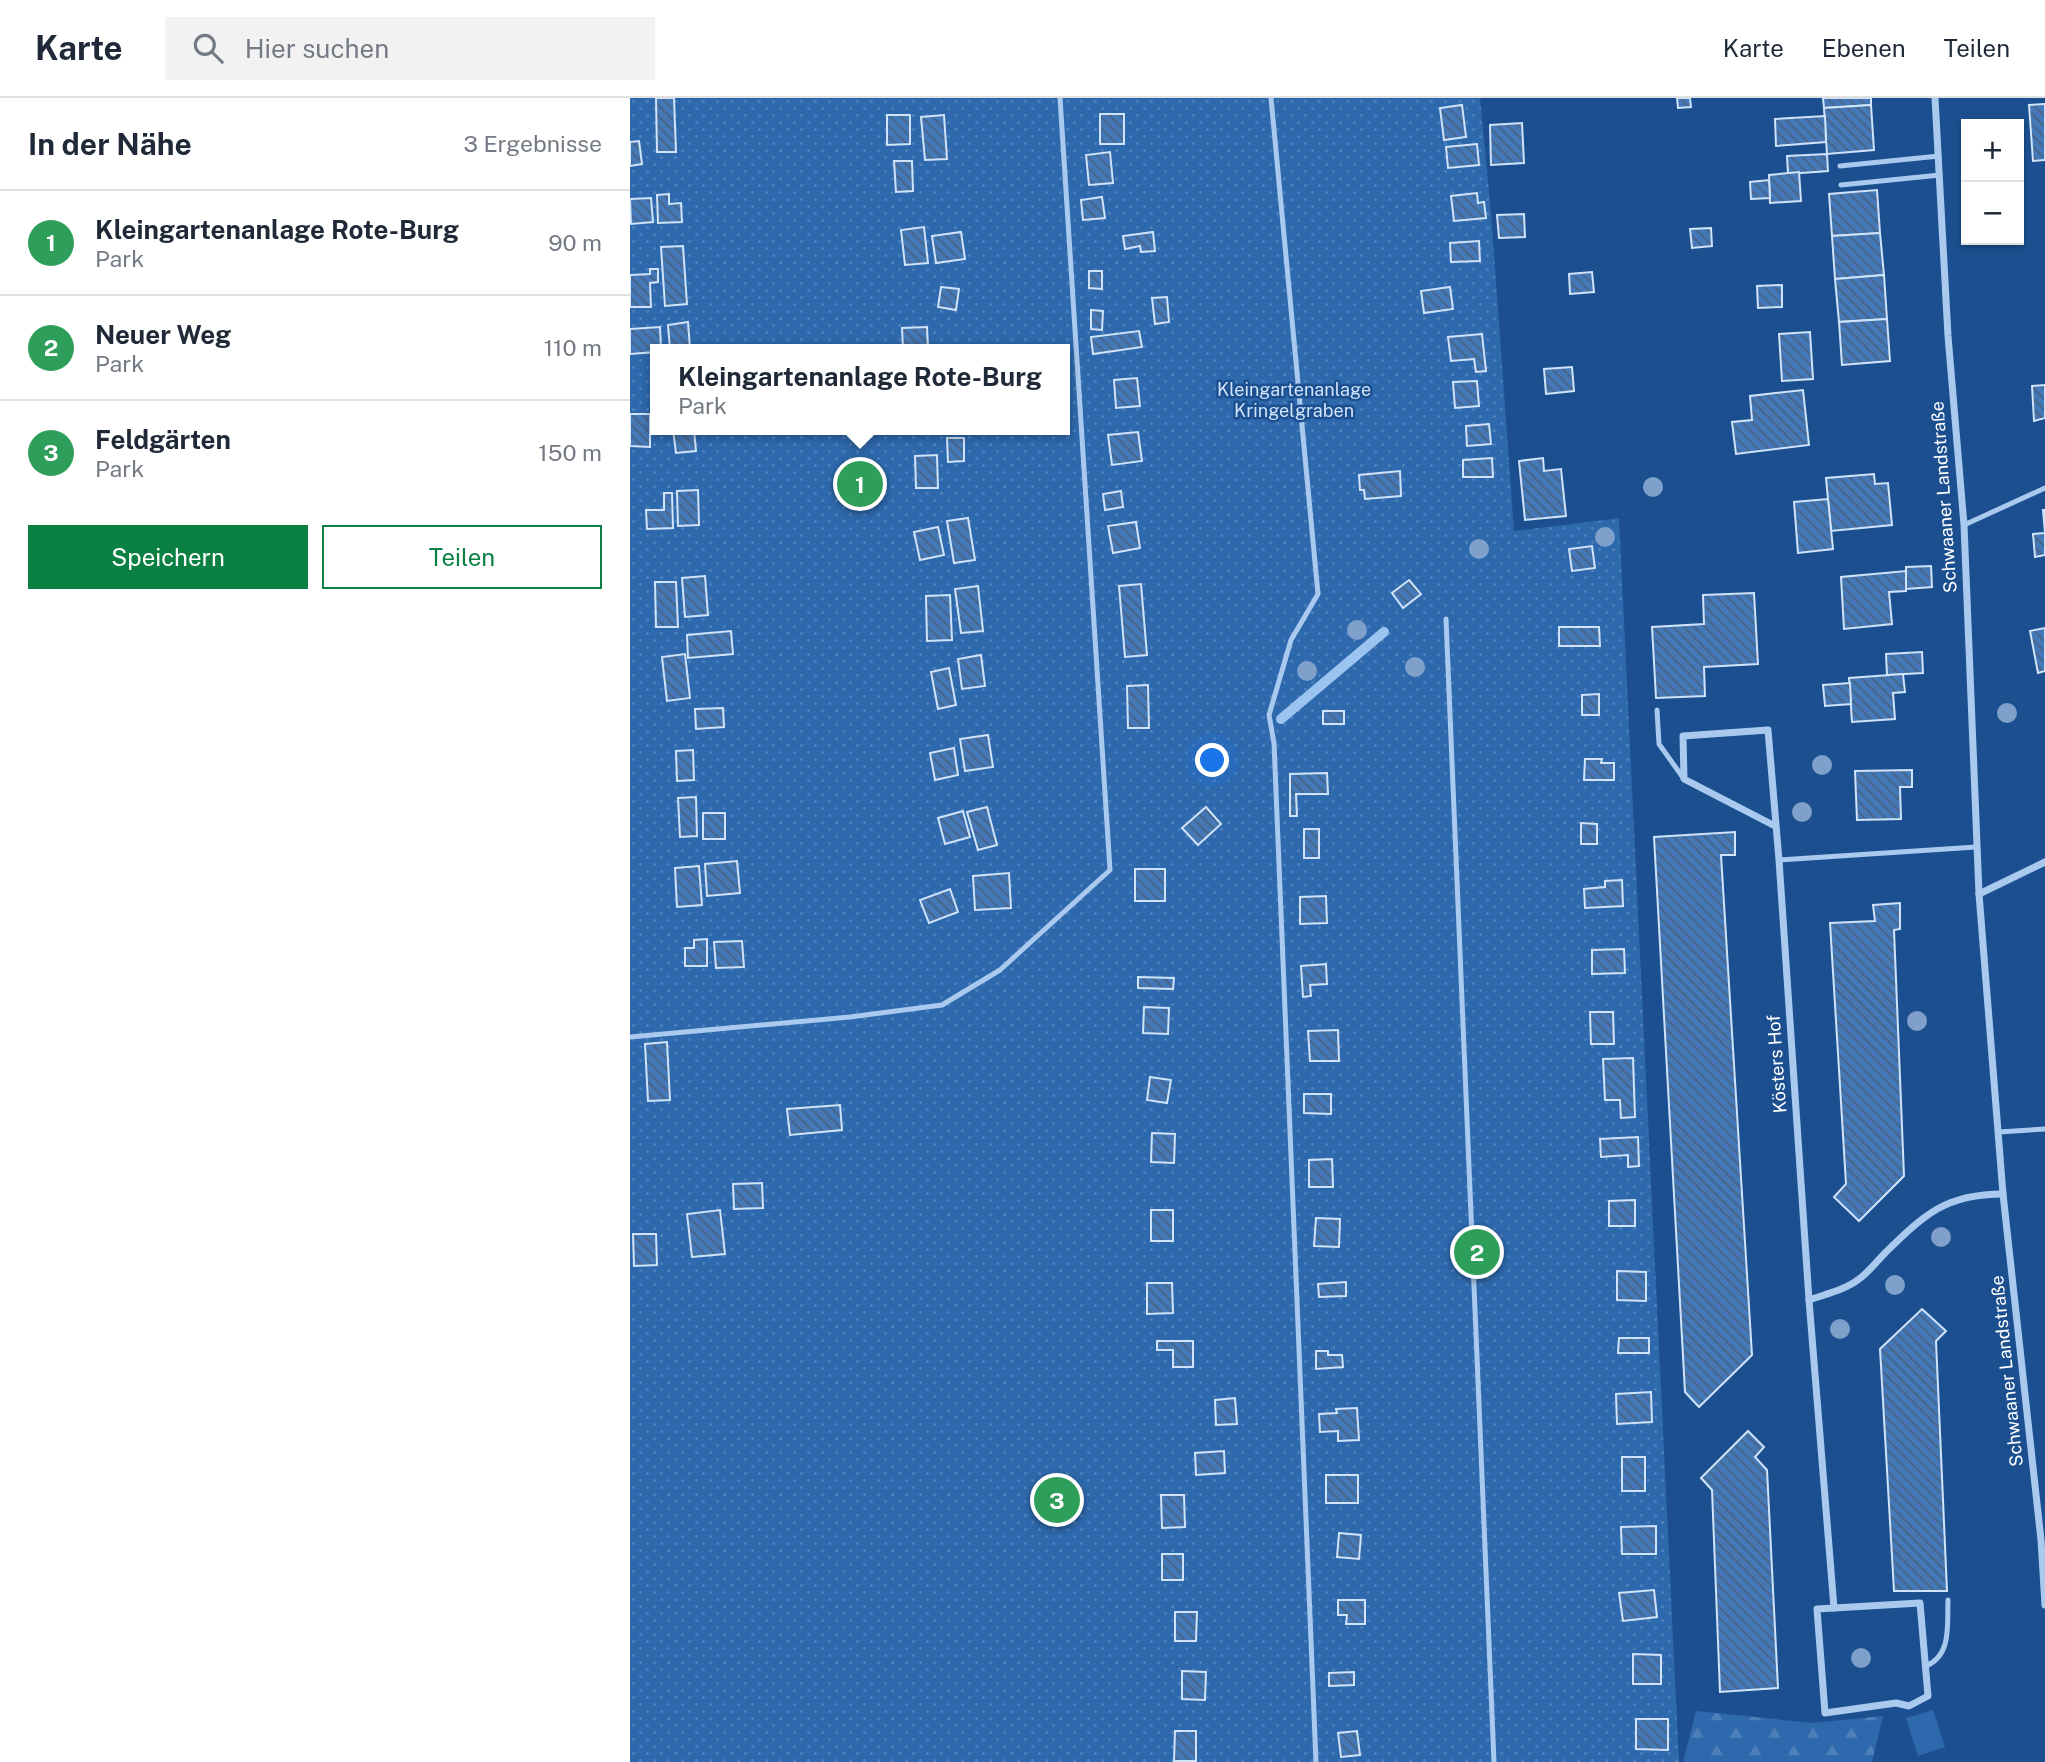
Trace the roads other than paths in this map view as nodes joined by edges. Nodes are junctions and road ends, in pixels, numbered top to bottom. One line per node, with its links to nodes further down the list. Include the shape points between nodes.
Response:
1 (1060, 98): 18 (lane, via 1110,870 1000,970 942,1006)
2 (1271, 98): 27 (lane, via 1318,594 1291,640 1269,715 1274,743)
3 (1936, 98): 4 (street, Schwaaner Landstraße)
4 (1938, 156): 5 (lane); 6 (street, Schwaaner Landstraße)
5 (1840, 166)
6 (1940, 175): 7 (lane); 9 (street, Schwaaner Landstraße)
7 (1841, 184)
8 (2045, 488): 9 (lane)
9 (1964, 524): 14 (street, Schwaaner Landstraße)
10 (1446, 619): 28 (lane)
11 (1657, 710): 12 (lane, via 1659,744)
12 (1684, 779): 13 (street); 13 (street, Kösters Hof, via 1683,736 1768,730)
13 (1775, 826): 15 (street, Kösters Hof)
14 (1976, 847): 15 (lane); 17 (street, Schwaaner Landstraße)
15 (1779, 860): 22 (street, Kösters Hof)
16 (2045, 862): 17 (street)
17 (1979, 894): 20 (street, Schwaaner Landstraße)
18 (630, 1037)
19 (2045, 1129): 20 (lane)
20 (1999, 1132): 21 (street, Schwaaner Landstraße)
21 (2003, 1194): 22 (street, via 1979,1194 1946,1203 1909,1230 1859,1279); 24 (street, Schwaaner Landstraße)
22 (1809, 1300): 25 (street, Kösters Hof)
23 (1948, 1600): 26 (lane, via 1946,1645 1936,1662)
24 (2045, 1605)
25 (1834, 1608): 26 (street, via 1920,1603); 26 (street, via 1817,1609 1825,1713 1896,1703 1909,1706 1928,1696)
26 (1926, 1666)
27 (1316, 1762)
28 (1494, 1762)

